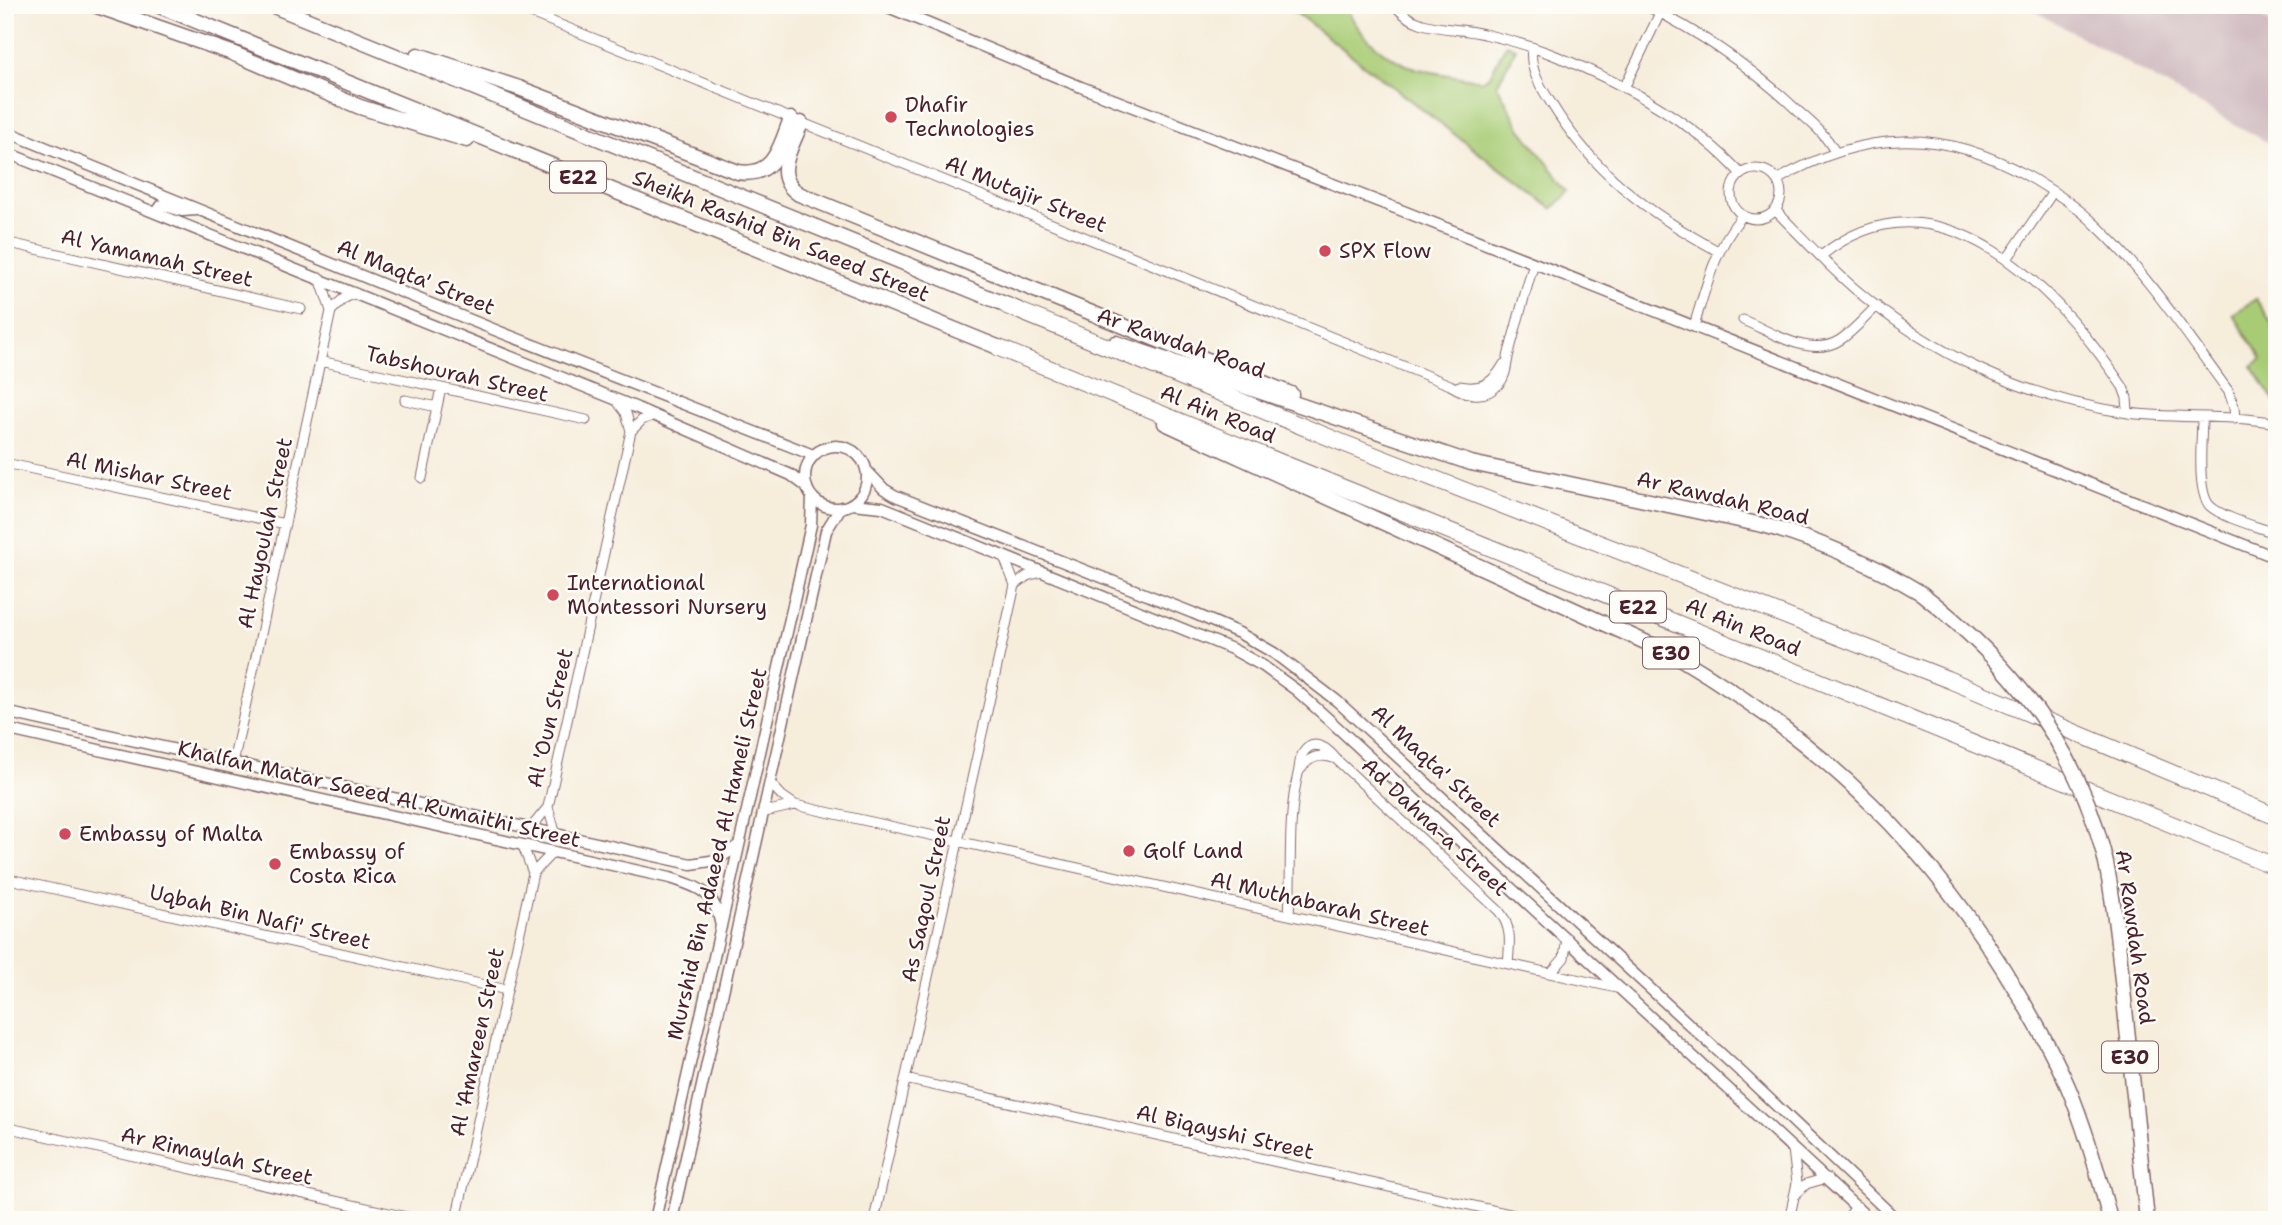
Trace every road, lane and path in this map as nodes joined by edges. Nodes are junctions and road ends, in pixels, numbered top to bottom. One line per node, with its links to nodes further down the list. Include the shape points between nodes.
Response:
1 (94, 5): 14 (highway, via 232,53 391,118)
2 (157, 5): 14 (highway, Sheikh Rashid Bin Saeed Street / E22)
3 (511, 5): 12 (street, Al Mutajir Street)
4 (883, 5): 28 (street)
5 (1395, 5): 10 (street, via 1417,22)
6 (1645, 5): 8 (street)
7 (276, 7): 9 (highway, Sheikh Rashid Bin Saeed Street / E22)
8 (1660, 13): 11 (street); 16 (street, via 1727,53 1769,85 1824,135)
9 (316, 23): 12 (highway, via 519,88 738,172 756,172 771,163); 32 (highway, Sheikh Rashid Bin Saeed Street / E22)
10 (1532, 48): 11 (street); 25 (street, via 1532,68 1547,97 1599,166 1647,209)
11 (1624, 88): 17 (street, via 1682,124)
12 (796, 120): 28 (street, Al Mutajir Street, via 1468,394 1489,392 1504,376); 52 (highway, via 784,173 791,189 799,194)
13 (5, 131): 20 (street, Al Maqta' Street)
14 (510, 149): 39 (highway, Sheikh Rashid Bin Saeed Street / E22)
15 (5, 152): 22 (street, Al Maqta' Street)
16 (1835, 152): 18 (street); 19 (street, via 1893,141 1948,145 2003,163)
17 (1741, 174): 18 (street, via 1760,169); 23 (street, via 1732,185 1730,199)
18 (1777, 180): 21 (street, via 1781,192)
19 (2053, 192): 27 (street); 48 (street, via 2098,226 2156,292 2229,392)
20 (200, 210): 22 (street, via 162,205); 38 (street, Al Maqta' Street)
21 (1776, 211): 23 (street, via 1756,220); 26 (street)
22 (156, 213): 29 (street, Al Maqta' Street)
23 (1742, 216): 25 (street)
24 (5, 242): 34 (street, Al Yamamah Street)
25 (1718, 251): 37 (street)
26 (1821, 256): 27 (street, via 1868,230 1906,224 1952,231); 33 (street)
27 (2007, 259): 45 (street, via 2051,297 2115,375 2126,393)
28 (1534, 263): 37 (street)
29 (320, 278): 30 (street, Al Maqta' Street); 35 (street)
30 (355, 293): 31 (street, Al Maqta' Street); 35 (street)
31 (378, 302): 38 (street, via 500,346 506,341); 42 (street, Al Maqta' Street)
32 (1007, 306): 52 (highway, Ar Rawdah Road / E30); 74 (highway, Al Ain Road / E22, via 1343,443 1948,679)
33 (1877, 306): 36 (street, via 1846,336 1821,346 1800,344); 45 (street, via 1941,349 2004,380 2059,398)
34 (301, 309)
35 (331, 311): 40 (street, Al Hayoulah Street)
36 (1743, 320)
37 (1694, 326): 62 (street)
38 (500, 332): 53 (street, Al Maqta' Street)
39 (999, 348): 84 (highway, Al Ain Road / E22); 113 (highway, E30, via 1678,657 1728,686 1812,748 1897,829 1953,895 2001,965 2072,1096)
40 (320, 361): 41 (street, Tabshourah Street); 59 (street, Al Hayoulah Street)
41 (441, 388): 44 (street); 49 (street, Tabshourah Street)
42 (614, 398): 46 (street, Al Maqta' Street); 51 (street, via 626,413)
43 (405, 400): 44 (street)
44 (437, 407): 56 (street)
45 (2128, 412): 47 (street)
46 (654, 415): 51 (street); 57 (street, Al Maqta' Street, via 791,475)
47 (2202, 418): 48 (street); 60 (street, via 2205,500 2217,510)
48 (2235, 419): 50 (street)
49 (586, 420)
50 (2277, 423)
51 (631, 431): 72 (street, Al 'Oun Street)
52 (1418, 447): 114 (highway, Ar Rawdah Road / E30, bridge, via 1542,480 1768,526 1851,555 1921,593 2006,670 2059,744 2104,852)
53 (813, 455): 55 (street, via 833,446 844,447 862,459); 57 (street, via 805,476)
54 (5, 463): 59 (street, Al Mishar Street)
55 (866, 470): 58 (street, via 865,489); 75 (street, Al Maqta' Street, via 896,496 1193,613 1274,653 1337,701)
56 (422, 478)
57 (809, 492): 58 (street, via 825,506); 80 (street, Murshid Bin Adaeed Al Hameli Street, via 811,525)
58 (847, 505): 61 (street, Al Maqta' Street, via 882,507); 70 (street, Murshid Bin Adaeed Al Hameli Street, via 826,531)
59 (285, 524): 68 (street, Al Hayoulah Street)
60 (2277, 534)
61 (1004, 557): 63 (street, Al Maqta' Street); 64 (street)
62 (2277, 558)
63 (1042, 572): 64 (street); 77 (street, Al Maqta' Street, via 1183,627 1263,666 1306,699)
64 (1015, 585): 79 (street, As Saqoul Street)
65 (5, 712): 67 (street, Khalfan Matar Saeed Al Rumaithi Street)
66 (5, 729): 69 (street, Khalfan Matar Saeed Al Rumaithi Street)
67 (177, 751): 68 (street, Khalfan Matar Saeed Al Rumaithi Street); 69 (street)
68 (233, 763): 76 (street, Khalfan Matar Saeed Al Rumaithi Street)
69 (173, 768): 81 (street, Khalfan Matar Saeed Al Rumaithi Street)
70 (771, 784): 71 (street, Al Muthabarah Street); 73 (street, Murshid Bin Adaeed Al Hameli Street)
71 (795, 805): 73 (street, Al Muthabarah Street); 79 (street, Al Muthabarah Street)
72 (548, 807): 76 (street, Al 'Oun Street); 78 (street, Al 'Oun Street)
73 (765, 812): 106 (street, Murshid Bin Adaeed Al Hameli Street)
74 (2277, 817)
75 (1468, 822): 77 (street, via 1454,826); 95 (street, Al Maqta' Street)
76 (530, 829): 78 (street, Khalfan Matar Saeed Al Rumaithi Street)
77 (1452, 832): 90 (street, Al Maqta' Street)
78 (556, 835): 83 (street, Khalfan Matar Saeed Al Rumaithi Street)
79 (957, 841): 88 (street, Al Muthabarah Street); 97 (street, As Saqoul Street)
80 (740, 845): 83 (street, Khalfan Matar Saeed Al Rumaithi Street, via 704,864); 89 (street, Murshid Bin Adaeed Al Hameli Street)
81 (523, 846): 82 (street, Khalfan Matar Saeed Al Rumaithi Street); 85 (street)
82 (552, 853): 85 (street); 87 (street, Khalfan Matar Saeed Al Rumaithi Street)
83 (674, 861): 87 (street)
84 (2277, 867)
85 (533, 873): 94 (street, Al 'Amareen Street)
86 (5, 878): 94 (street, Uqbah Bin Nafi' Street)
87 (670, 878): 89 (street, Khalfan Matar Saeed Al Rumaithi Street, via 705,892 719,914)
88 (1289, 915): 91 (street, Al Muthabarah Street); 91 (street, Ad Dahna-a Street, via 1291,813 1302,755 1312,746 1325,747 1499,911 1510,933)
89 (721, 927): 105 (street, Murshid Bin Adaeed Al Hameli Street)
90 (1567, 938): 92 (street, via 1564,958); 93 (street, Al Maqta' Street)
91 (1508, 964): 92 (street, Al Muthabarah Street)
92 (1551, 973): 93 (street, Al Muthabarah Street)
93 (1623, 989): 96 (street, Al Maqta' Street)
94 (507, 990): 104 (street, Al 'Amareen Street)
95 (1742, 1073): 96 (street, via 1737,1085); 112 (street, Al Maqta' Street)
96 (1719, 1078): 99 (street, Al Maqta' Street)
97 (905, 1079): 107 (street, As Saqoul Street); 108 (street, Al Biqayshi Street)
98 (5, 1127): 103 (street, Ar Rimaylah Street)
99 (1793, 1146): 100 (street, Al Maqta' Street); 101 (street)
100 (1827, 1178): 101 (street, via 1812,1181); 102 (street, Al Maqta' Street)
101 (1795, 1195): 109 (street)
102 (1857, 1206): 110 (street); 111 (street, Al Maqta' Street)
103 (420, 1220)
104 (456, 1220)
105 (655, 1220)
106 (673, 1220)
107 (874, 1220)
108 (1536, 1220)
109 (1788, 1220)
110 (1846, 1220)
111 (1870, 1220)
112 (1897, 1220)
113 (2110, 1220)
114 (2147, 1220)

